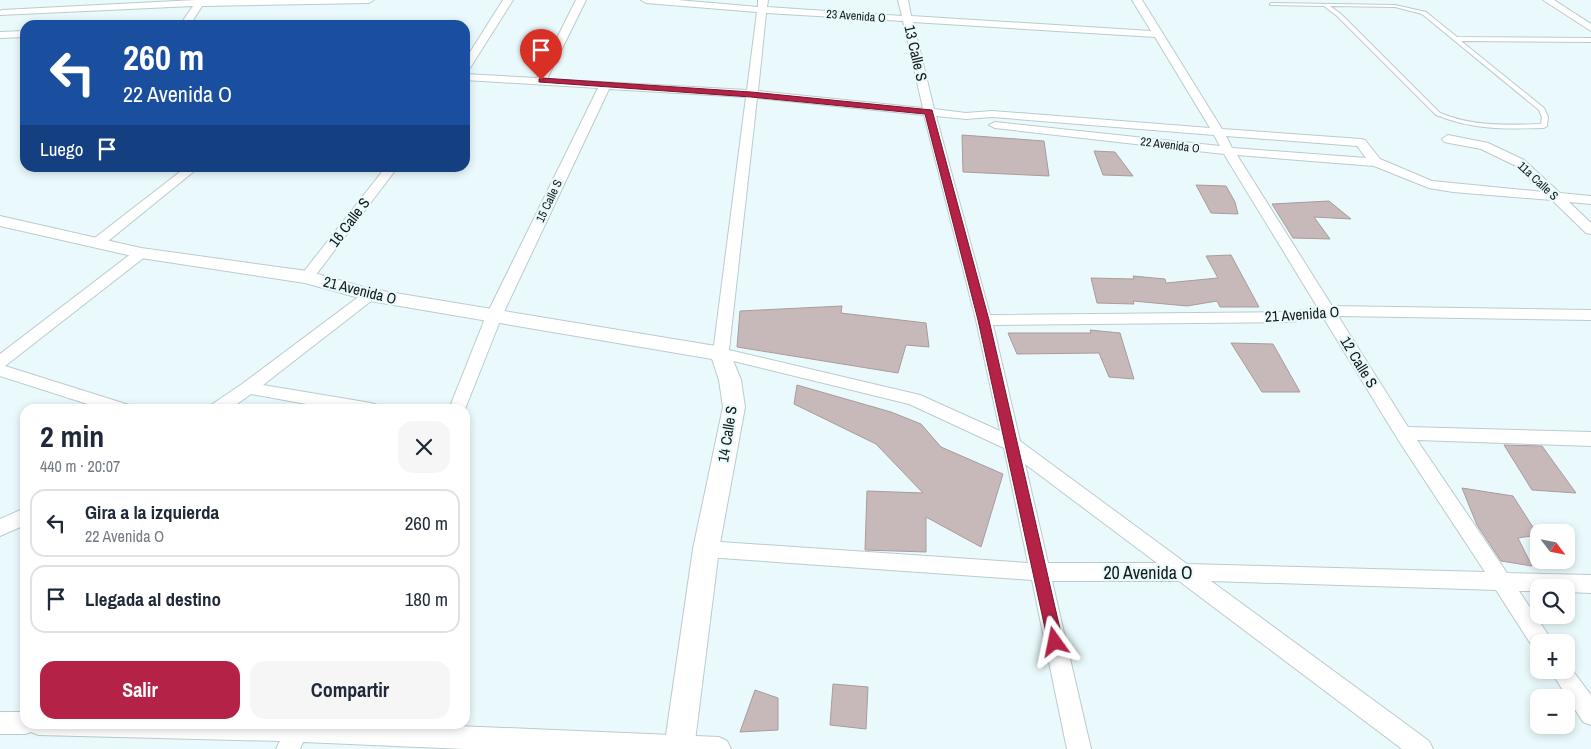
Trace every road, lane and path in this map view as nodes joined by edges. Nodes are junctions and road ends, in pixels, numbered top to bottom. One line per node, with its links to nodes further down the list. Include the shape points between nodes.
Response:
1 (369, 0): 8 (street)
2 (508, 0): 21 (street)
3 (581, 0): 23 (street)
4 (646, 0): 10 (street, 23 Avenida O)
5 (903, 0): 13 (street, 13 Calle S)
6 (1136, 0): 17 (street, 12 Calle S)
7 (1548, 0): 15 (street)
8 (199, 1): 12 (street); 14 (street)
9 (1272, 4): 11 (lane)
10 (763, 5): 13 (street, 23 Avenida O); 25 (street, 14 Calle S)
11 (1324, 5): 19 (lane, via 1409,8 1424,13); 19 (lane, via 1339,15 1438,114 1457,123 1487,127 1544,126 1542,109)
12 (2, 13)
13 (908, 19): 17 (street, 23 Avenida O); 26 (street, 13 Calle S)
14 (189, 20)
15 (1591, 28)
16 (20, 34): 18 (street)
17 (1157, 34): 29 (street, 12 Calle S)
18 (0, 35)
19 (1454, 38): 20 (lane)
20 (1591, 40)
21 (470, 54)
22 (470, 77): 23 (street)
23 (541, 80): 24 (street)
24 (604, 85): 25 (street); 47 (street, 15 Calle S)
25 (751, 94): 26 (street); 49 (street, 14 Calle S)
26 (929, 112): 27 (street, 22 Avenida O); 48 (street, 13 Calle S)
27 (966, 116): 28 (street, via 992,114); 31 (street, 22 Avenida O, via 993,124)
28 (1146, 126): 29 (street); 31 (street)
29 (1219, 133): 32 (street); 33 (street, 12 Calle S)
30 (1448, 139): 37 (street, 11a Calle S, via 1484,146 1520,163)
31 (1150, 142): 33 (street, 22 Avenida O)
32 (1361, 143): 34 (street, 22 Avenida O)
33 (1228, 152): 34 (street, 22 Avenida O); 45 (street, 12 Calle S)
34 (1376, 162): 37 (street, 22 Avenida O, via 1429,184)
35 (187, 172): 41 (street)
36 (388, 172): 43 (street, 16 Calle S)
37 (1555, 197): 38 (street, 22 Avenida O); 40 (street, 11a Calle S)
38 (1591, 200)
39 (0, 221): 41 (street, 21 Avenida O)
40 (1591, 230)
41 (97, 243): 42 (street, 21 Avenida O)
42 (141, 253): 43 (street, 21 Avenida O); 50 (street)
43 (308, 277): 44 (street, 21 Avenida O)
44 (370, 295): 47 (street, 21 Avenida O); 52 (street)
45 (1328, 311): 46 (street, 21 Avenida O); 48 (street, 21 Avenida O, via 1291,318); 57 (street, 12 Calle S)
46 (1591, 315)
47 (494, 316): 49 (street, 21 Avenida O); 56 (street, 15 Calle S)
48 (984, 320): 59 (street, 13 Calle S)
49 (721, 353): 59 (street, via 914,399); 62 (street, 14 Calle S, via 734,407)
50 (0, 362)
51 (0, 370): 53 (street)
52 (248, 388): 54 (street); 55 (street)
53 (107, 404)
54 (224, 404)
55 (342, 404)
56 (459, 404)
57 (1403, 433): 58 (street); 65 (street, 12 Calle S)
58 (1591, 439)
59 (1011, 444): 63 (street, 13 Calle S); 64 (street)
60 (20, 518): 61 (street)
61 (0, 528)
62 (706, 548): 63 (street, 20 Avenida O); 74 (street, 14 Calle S)
63 (1039, 572): 64 (street, 20 Avenida O); 76 (street, 13 Calle S)
64 (1183, 572): 65 (street, 20 Avenida O); 77 (street)
65 (1500, 581): 66 (street, 20 Avenida O); 67 (street, 12 Calle S)
66 (1591, 584)
67 (1536, 634)
68 (1567, 679): 69 (street)
69 (1591, 714)
70 (0, 723): 71 (street)
71 (20, 723)
72 (118, 729): 73 (street)
73 (292, 740): 74 (street)
74 (679, 749): 75 (street)
75 (719, 749)
76 (1079, 749)
77 (1421, 749)

